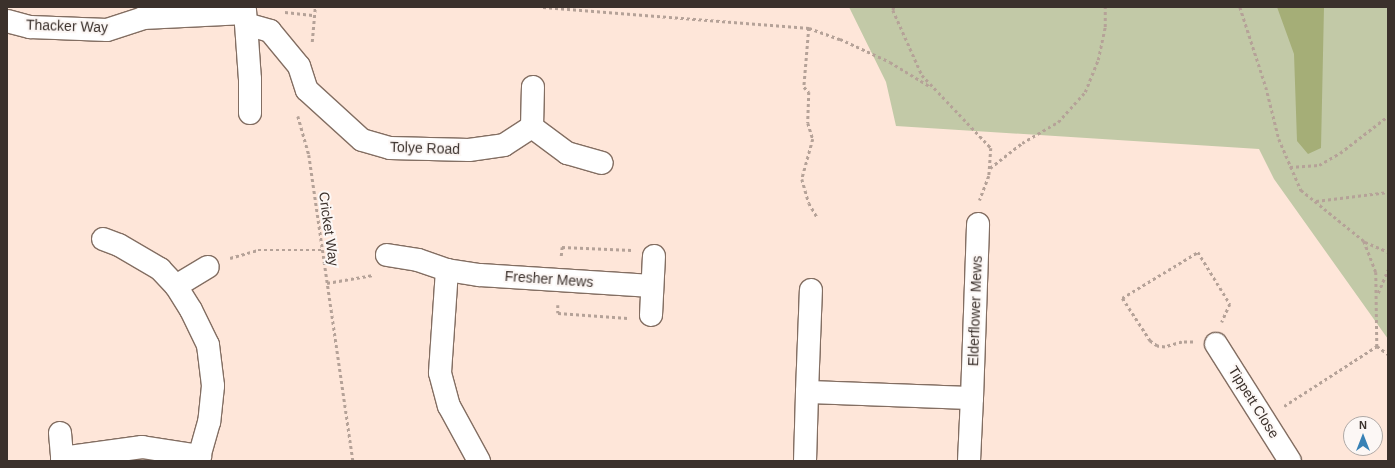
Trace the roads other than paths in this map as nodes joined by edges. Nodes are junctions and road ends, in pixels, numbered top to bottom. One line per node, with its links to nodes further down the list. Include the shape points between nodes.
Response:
1 (245, 15): 2 (street, Thacker Way, via 143,18 107,30 30,27); 4 (street); 5 (street, Tolye Road, via 270,21 299,66 307,90 362,140 390,148 469,150 504,145)
2 (7, 21)
3 (533, 87): 5 (street)
4 (250, 113)
5 (532, 127): 6 (street, via 567,153)
6 (602, 163)
7 (978, 224): 19 (street, Elderflower Mews)
8 (103, 239): 13 (street, via 119,245 160,269)
9 (654, 256): 14 (street)
10 (383, 265): 12 (street, Fresher Mews, via 418,260)
11 (208, 267): 13 (street)
12 (447, 270): 14 (street, Fresher Mews, via 480,275); 23 (street, via 440,373 449,406)
13 (176, 286): 21 (street, via 208,345 213,386 209,422)
14 (652, 286): 16 (street)
15 (811, 290): 18 (street)
16 (651, 315)
17 (1213, 339): 26 (street, Tippett Close)
18 (807, 392): 19 (street); 24 (street)
19 (972, 398): 25 (street, Elderflower Mews)
20 (60, 433): 22 (street)
21 (199, 459): 22 (street, via 142,447)
22 (62, 460)
23 (479, 461)
24 (805, 461)
25 (969, 461)
26 (1290, 461)

